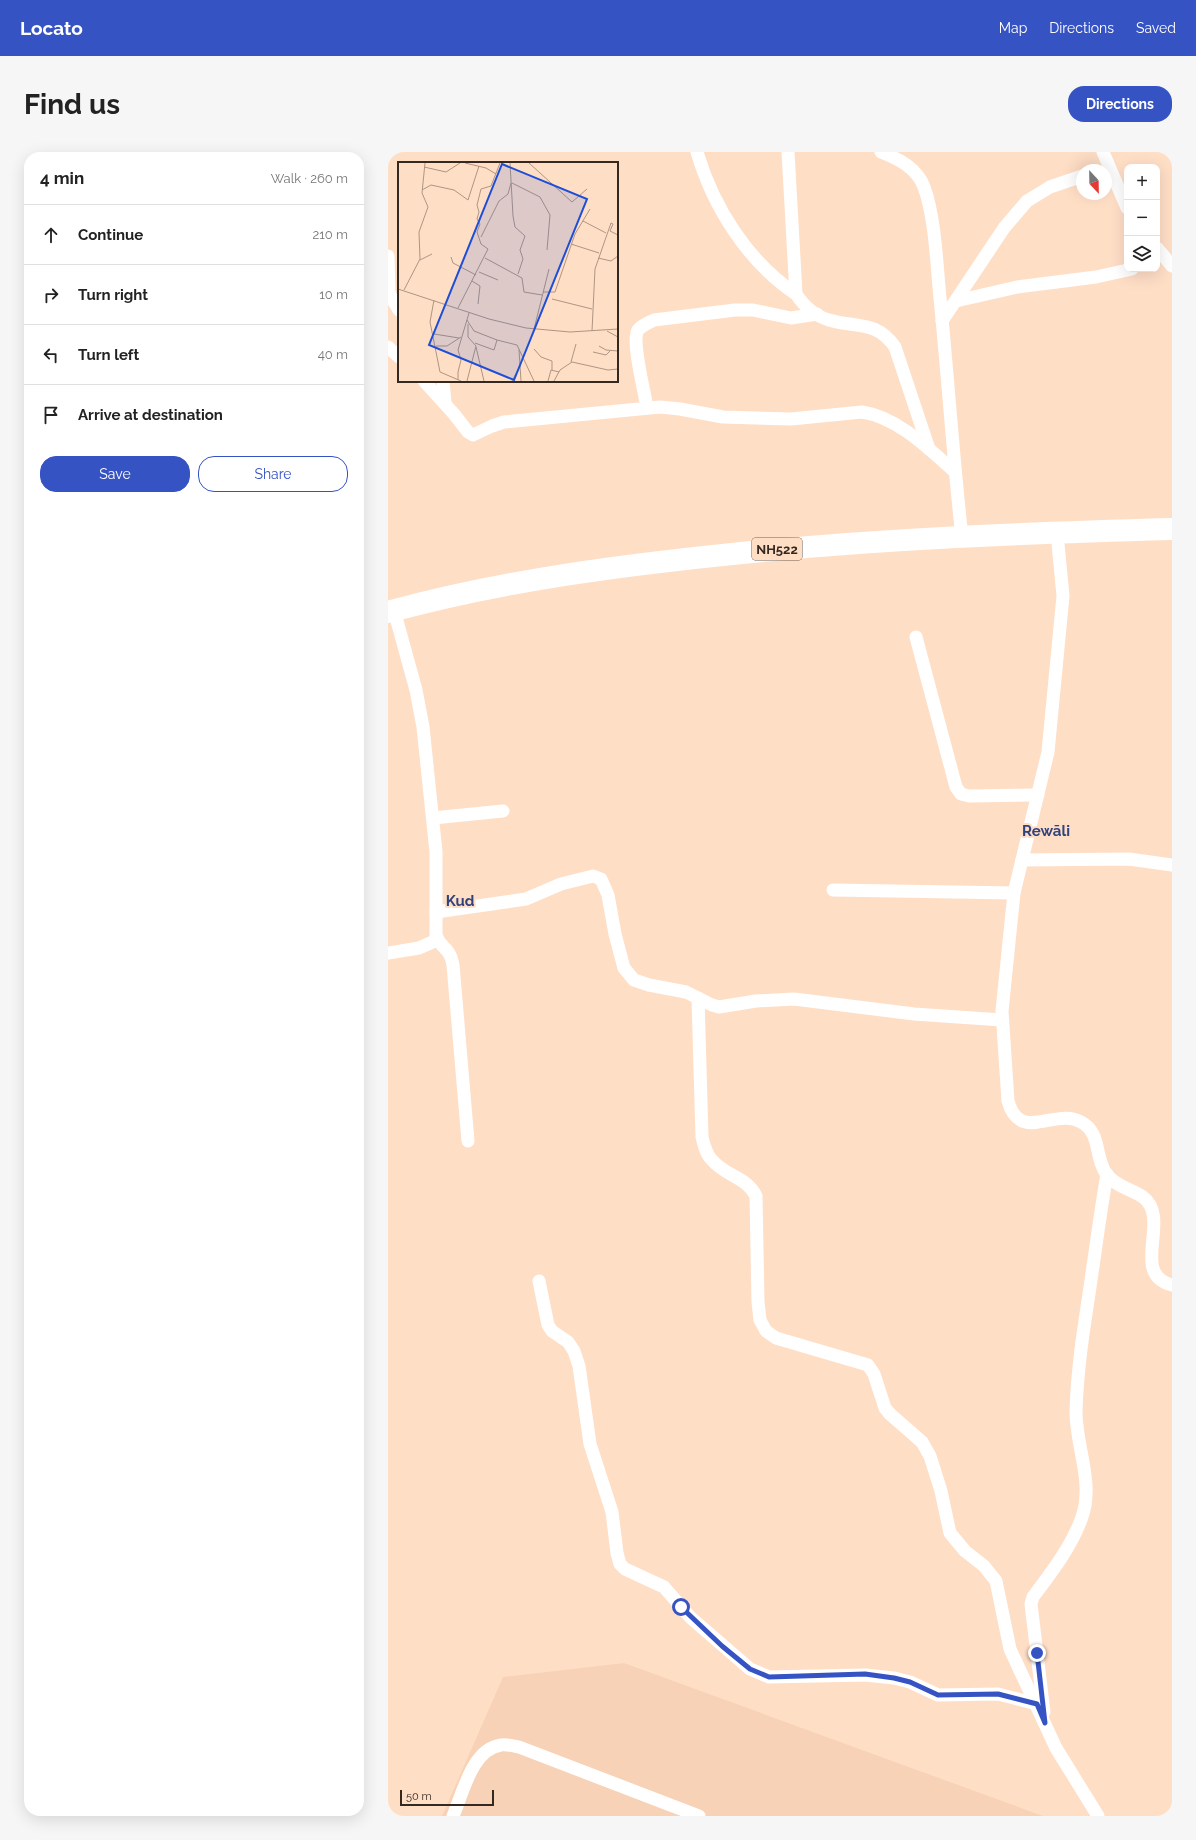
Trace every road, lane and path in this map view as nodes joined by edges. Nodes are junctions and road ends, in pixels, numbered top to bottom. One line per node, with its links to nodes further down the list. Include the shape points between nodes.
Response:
1 (697, 152): 14 (street, via 713,193 735,232 764,268)
2 (788, 152): 14 (street)
3 (881, 152): 18 (street, via 899,159 915,172 924,186 930,213)
4 (1102, 152): 5 (street)
5 (1104, 164)
6 (1076, 178): 15 (street, via 1050,186 1027,201 1004,228)
7 (1112, 181): 8 (street)
8 (1124, 203)
9 (1160, 253): 11 (street)
10 (388, 256): 13 (street)
11 (1166, 264)
12 (1124, 271): 15 (street, via 1017,287)
13 (389, 293): 16 (street)
14 (796, 294): 17 (street, via 803,305)
15 (956, 302): 18 (street)
16 (398, 308)
17 (817, 314): 24 (street, via 791,318 753,310 735,310 654,320 642,326 637,332 636,349); 25 (street, via 829,320 861,324 879,330 889,338 895,347)
18 (942, 321): 26 (street)
19 (388, 347): 20 (street)
20 (398, 356)
21 (425, 382): 23 (street)
22 (443, 382): 23 (street)
23 (444, 402): 24 (street, via 473,435 504,422)
24 (648, 408): 25 (street, via 680,409 723,417 791,419 862,412 874,414 897,426)
25 (929, 449): 26 (street)
26 (954, 471): 29 (street)
27 (1172, 529): 28 (highway, NH522)
28 (1057, 532): 29 (highway, NH522); 32 (street, via 1063,596 1048,752)
29 (962, 537): 30 (highway, NH522, via 782,548 678,558 562,574)
30 (391, 611): 34 (street, via 416,690 423,727)
31 (916, 637): 32 (street, via 956,787 961,794)
32 (1038, 795): 35 (street)
33 (503, 811): 34 (street)
34 (433, 818): 39 (street)
35 (1022, 860): 36 (street, via 1129,859); 38 (street)
36 (1172, 866)
37 (833, 890): 38 (street)
38 (1014, 892): 43 (street)
39 (436, 912): 40 (street); 42 (street, via 526,899 561,884 594,876 600,879 608,895 624,968 634,980 686,992)
40 (437, 940): 41 (street, via 419,948); 44 (street, via 450,953 453,965)
41 (388, 953)
42 (698, 998): 43 (street, via 719,1007 756,1000 794,999 914,1014); 48 (street, via 702,1137 711,1160 747,1183 756,1196 760,1320 766,1331 776,1338 868,1365 874,1374 885,1408 922,1442 930,1456 950,1533 965,1551 988,1569 996,1581 1010,1649)
43 (1002, 1020): 45 (street, via 1008,1101 1011,1111 1021,1121 1029,1123 1061,1118 1082,1122 1091,1129)
44 (468, 1141)
45 (1107, 1174): 47 (street, via 1119,1186 1148,1200 1155,1210 1158,1226 1154,1269 1162,1282); 49 (street, via 1080,1354 1076,1413 1083,1460 1085,1498 1082,1516 1071,1541 1033,1597 1031,1604)
46 (539, 1281): 48 (street, via 548,1325 568,1342 579,1366 590,1444 612,1512 620,1564 664,1587 690,1617 722,1646 750,1669 769,1677 865,1674 910,1682 938,1695 998,1694)
47 (1172, 1284)
48 (1037, 1704): 49 (street)
49 (1045, 1723): 52 (street, via 1056,1748)
50 (453, 1816): 51 (street, via 480,1755 502,1744 519,1747)
51 (699, 1816)
52 (1098, 1816)

